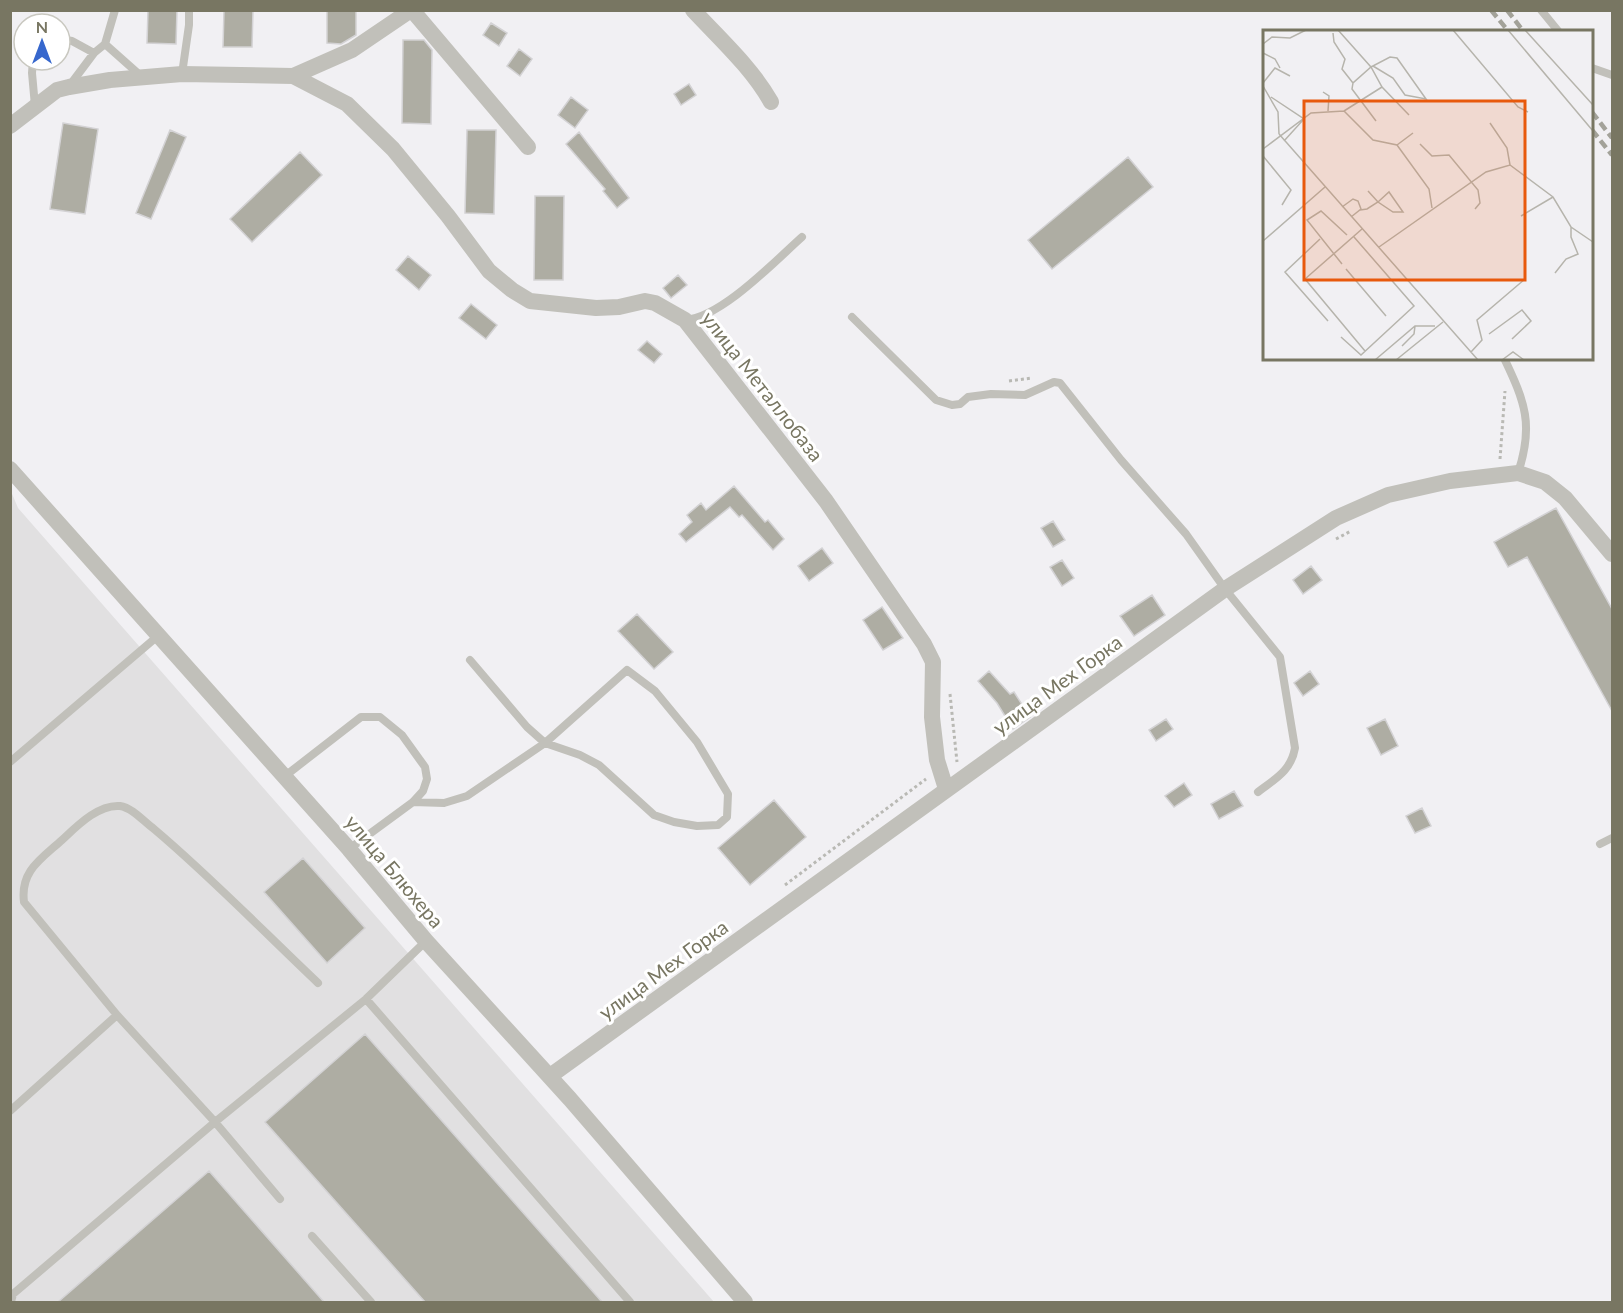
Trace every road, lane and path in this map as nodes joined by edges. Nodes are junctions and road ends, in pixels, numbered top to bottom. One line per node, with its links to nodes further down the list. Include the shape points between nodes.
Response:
1 (115, 10): 8 (lane)
2 (189, 10): 12 (lane)
3 (412, 10): 14 (street, via 352,50); 20 (street)
4 (693, 10): 17 (street, via 730,49)
5 (1541, 10): 6 (lane)
6 (1557, 30)
7 (72, 41): 9 (lane)
8 (105, 44): 9 (lane); 15 (lane)
9 (94, 53): 16 (lane)
10 (1593, 68): 13 (lane)
11 (32, 72): 18 (lane)
12 (182, 74): 14 (street, улица Металлобаза); 15 (street, улица Металлобаза)
13 (1612, 75)
14 (293, 76): 23 (street, улица Металлобаза, via 346,104 393,149 489,271 512,290 530,301 596,308 645,301)
15 (143, 77): 16 (street, улица Металлобаза)
16 (69, 87): 18 (street, улица Металлобаза, via 57,90)
17 (771, 102)
18 (35, 106): 19 (street, улица Металлобаза)
19 (10, 126)
20 (528, 147)
21 (802, 237): 23 (lane, via 723,305 696,320)
22 (852, 316): 34 (lane, via 936,400 945,404 960,404 968,397 991,394 1025,394 1060,383 1186,534)
23 (685, 320): 43 (street, улица Металлобаза, via 826,501 924,644 933,662 932,717 937,760)
24 (1505, 360): 30 (lane, via 1526,413 1525,448)
25 (1038, 377): 26 (path)
26 (1004, 382)
27 (1506, 385): 28 (path)
28 (1500, 464)
29 (10, 469): 35 (street, улица Блюхера)
30 (1518, 473): 33 (street, улица Мех Горка, via 1545,482 1565,498); 34 (street, улица Мех Горка, via 1450,481 1388,495 1336,518)
31 (1357, 527): 32 (path)
32 (1328, 544)
33 (1612, 554)
34 (1225, 589): 43 (street, улица Мех Горка); 44 (lane, via 1280,657 1295,748 1285,772)
35 (159, 635): 39 (lane); 42 (street, улица Блюхера)
36 (470, 660): 38 (lane)
37 (950, 688): 40 (path)
38 (545, 743): 38 (lane, via 599,765 654,815 697,826 718,825 727,817 728,794 697,742 655,691 627,670); 45 (lane, via 467,796 444,803)
39 (10, 762)
40 (958, 767)
41 (925, 768): 49 (path, via 926,779)
42 (285, 777): 45 (lane, via 361,717 380,717 402,735 425,766 427,779); 48 (street, улица Блюхера)
43 (946, 789): 54 (street, улица Мех Горка)
44 (1258, 792)
45 (413, 802): 48 (lane)
46 (1612, 838): 47 (lane)
47 (1600, 844)
48 (349, 849): 50 (street, улица Блюхера)
49 (785, 884)
50 (426, 941): 52 (lane); 54 (street, улица Блюхера)
51 (318, 983): 53 (lane, via 177,849 129,809 119,806 103,809 83,821 34,865 22,889 24,903)
52 (366, 999): 56 (lane); 61 (lane)
53 (117, 1015): 55 (lane); 56 (lane)
54 (550, 1076): 62 (street, улица Блюхера)
55 (10, 1111)
56 (215, 1122): 57 (lane); 59 (lane, via 13,1294)
57 (280, 1200)
58 (312, 1236): 60 (lane)
59 (11, 1302)
60 (371, 1302)
61 (630, 1302)
62 (745, 1302)

